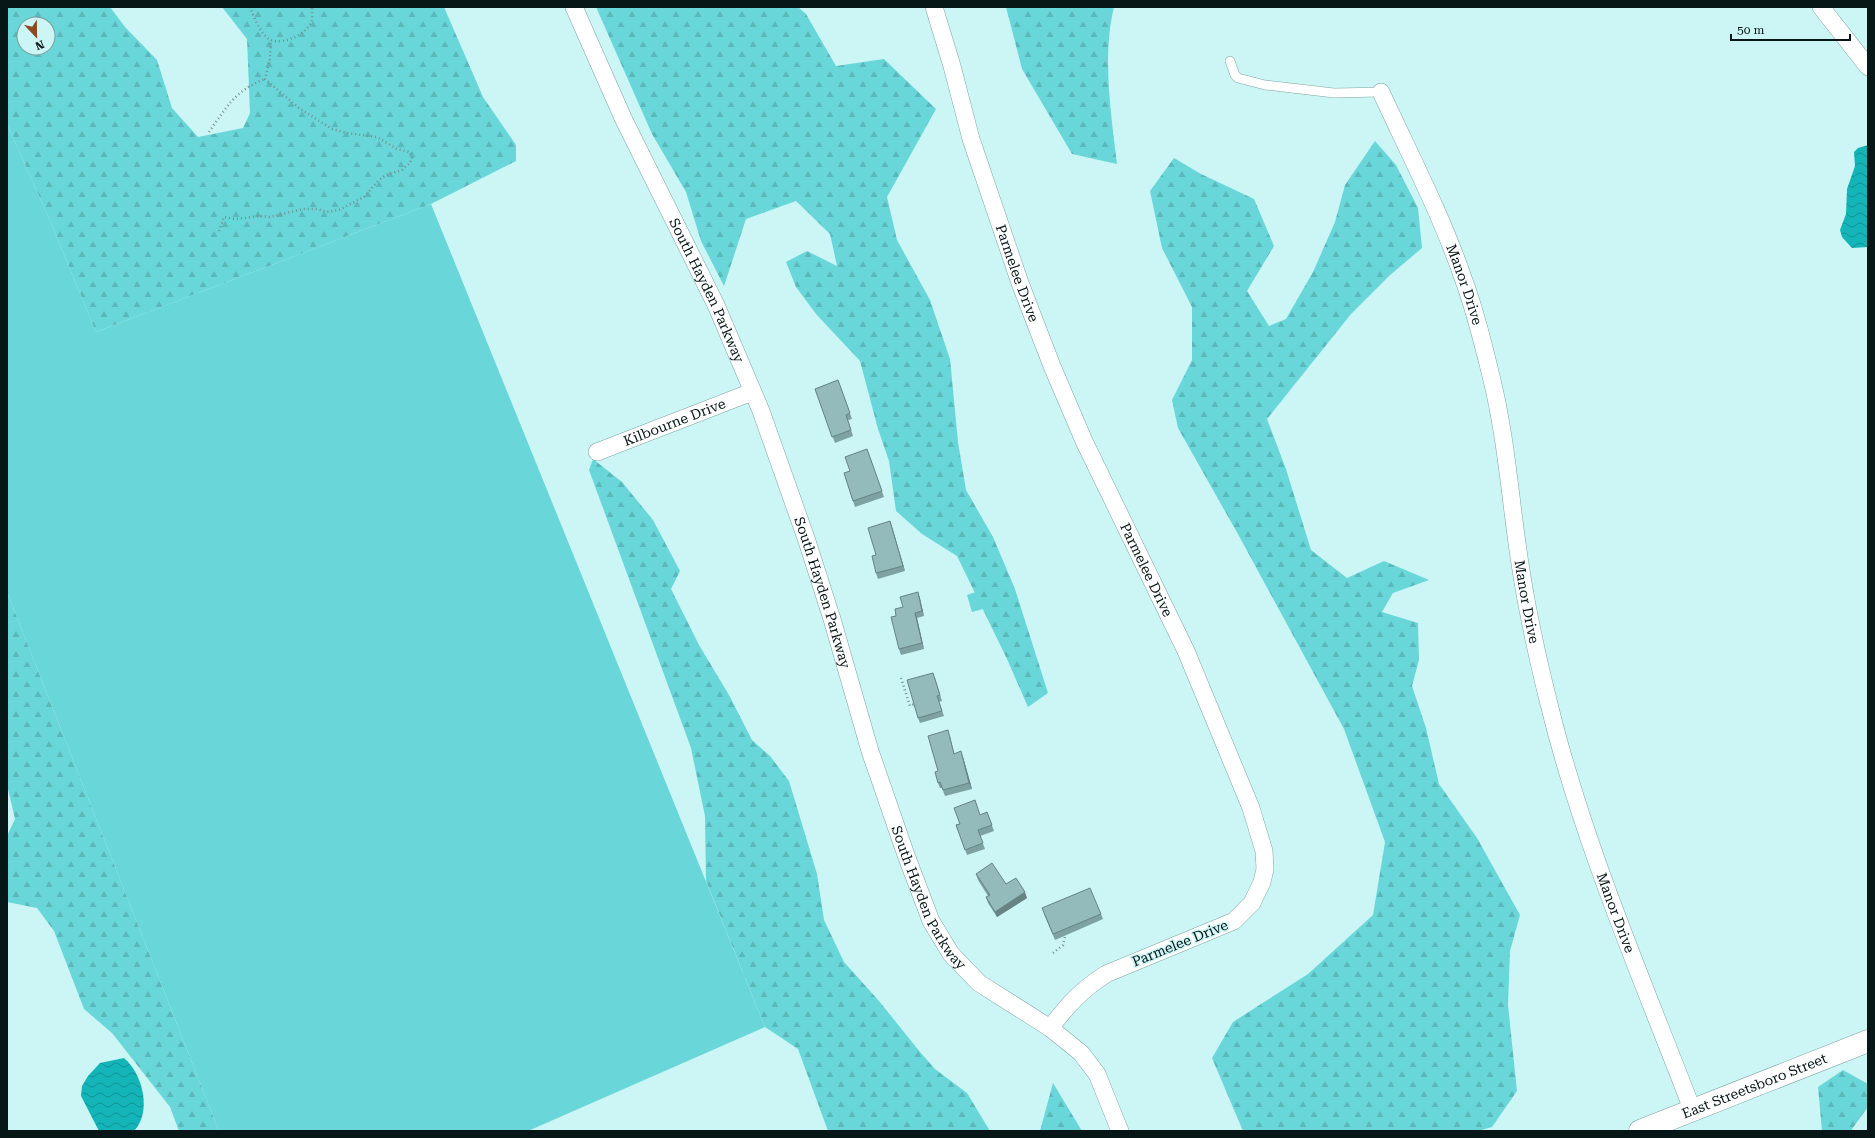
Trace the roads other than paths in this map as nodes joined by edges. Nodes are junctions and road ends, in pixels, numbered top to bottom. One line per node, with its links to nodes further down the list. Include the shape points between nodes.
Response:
1 (574, 7): 7 (street, South Hayden Parkway, via 623,118 716,305)
2 (934, 7): 9 (street, Parmelee Drive, via 971,139 1049,359 1084,441 1186,651 1251,808 1264,850 1265,869 1262,882 1252,903 1234,921 1106,974 1076,996)
3 (1821, 7): 5 (street)
4 (1230, 61): 6 (lane, via 1238,78 1265,85 1334,93)
5 (1868, 67)
6 (1381, 92): 11 (street, Manor Drive, via 1435,208 1463,277 1478,323 1505,444 1520,561 1532,629 1550,706 1577,801 1601,871)
7 (752, 392): 8 (street, Kilbourne Drive); 9 (street, South Hayden Parkway, via 793,498 832,618 870,751 931,921 950,954 979,983)
8 (597, 452)
9 (1050, 1028): 12 (street, South Hayden Parkway, via 1081,1053 1097,1074)
10 (1868, 1041): 11 (main road, East Streetsboro Street)
11 (1692, 1109): 13 (main road, East Streetsboro Street)
12 (1120, 1131)
13 (1640, 1131)

